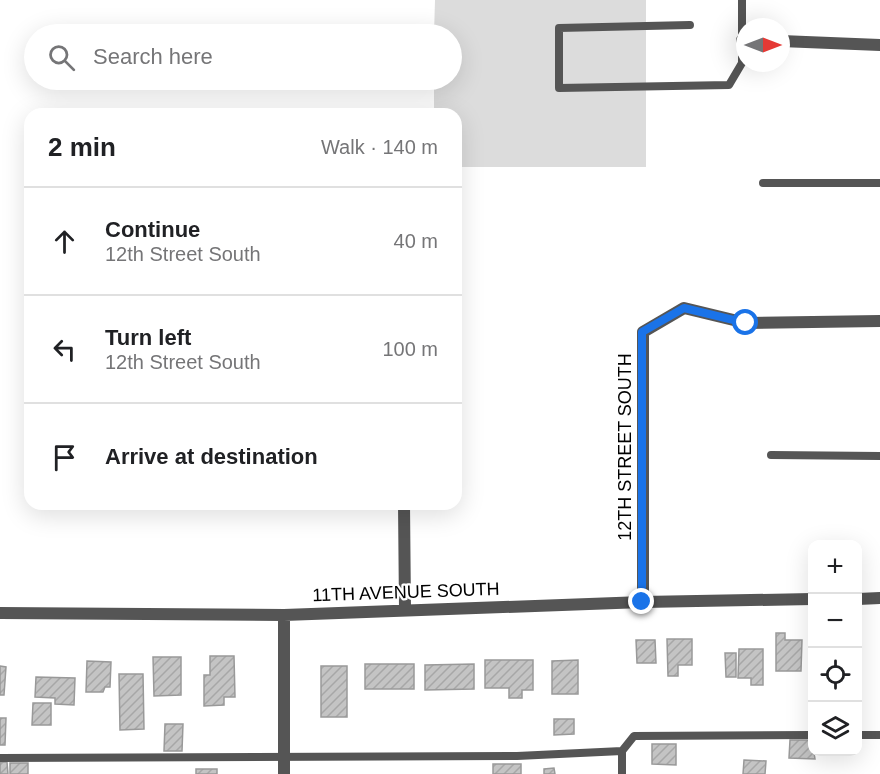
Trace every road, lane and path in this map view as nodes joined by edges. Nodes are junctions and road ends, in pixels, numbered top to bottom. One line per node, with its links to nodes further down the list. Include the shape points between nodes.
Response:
1 (742, 0): 2 (lane)
2 (743, 18)
3 (690, 26): 6 (lane, via 559,28 560,88 729,85)
4 (790, 41): 5 (street)
5 (880, 45)
6 (737, 72)
7 (763, 183): 8 (lane)
8 (880, 183)
9 (880, 321): 16 (street, 12TH STREET SOUTH, via 746,323 684,308 642,332)
10 (771, 455): 11 (lane)
11 (880, 456)
12 (404, 510): 17 (street)
13 (880, 598): 15 (street)
14 (808, 599): 16 (street, 11TH AVENUE SOUTH)
15 (862, 599)
16 (642, 602): 17 (street, 11TH AVENUE SOUTH)
17 (405, 609): 19 (street, 11TH AVENUE SOUTH)
18 (0, 613): 19 (street, 11TH AVENUE SOUTH)
19 (284, 615): 25 (street)
20 (808, 735): 23 (lane, via 634,736)
21 (862, 735): 22 (lane)
22 (880, 735)
23 (622, 751): 25 (lane); 27 (lane)
24 (0, 758): 25 (lane)
25 (284, 758): 26 (street)
26 (284, 774)
27 (622, 774)

